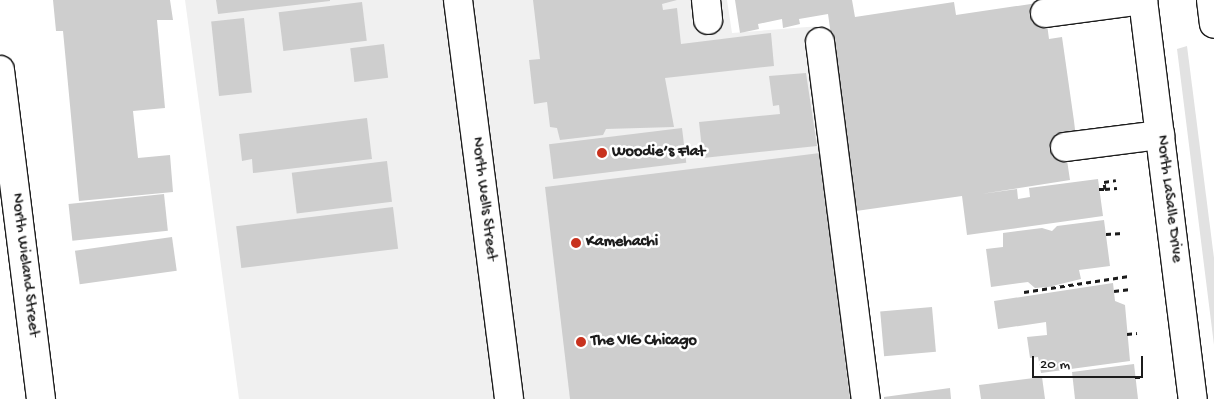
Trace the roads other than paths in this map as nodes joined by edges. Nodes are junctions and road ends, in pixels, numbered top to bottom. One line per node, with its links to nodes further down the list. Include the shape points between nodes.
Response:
1 (458, 0): 11 (street, North Wells Street)
2 (1143, 0): 4 (street); 8 (street, North LaSalle Drive)
3 (1211, 0): 5 (street)
4 (1046, 13)
5 (1214, 24)
6 (820, 42): 12 (street)
7 (0, 70): 10 (street, North Wieland Street)
8 (1160, 135): 9 (street); 13 (street, North LaSalle Drive)
9 (1065, 147)
10 (41, 399)
11 (509, 399)
12 (866, 399)
13 (1193, 399)

